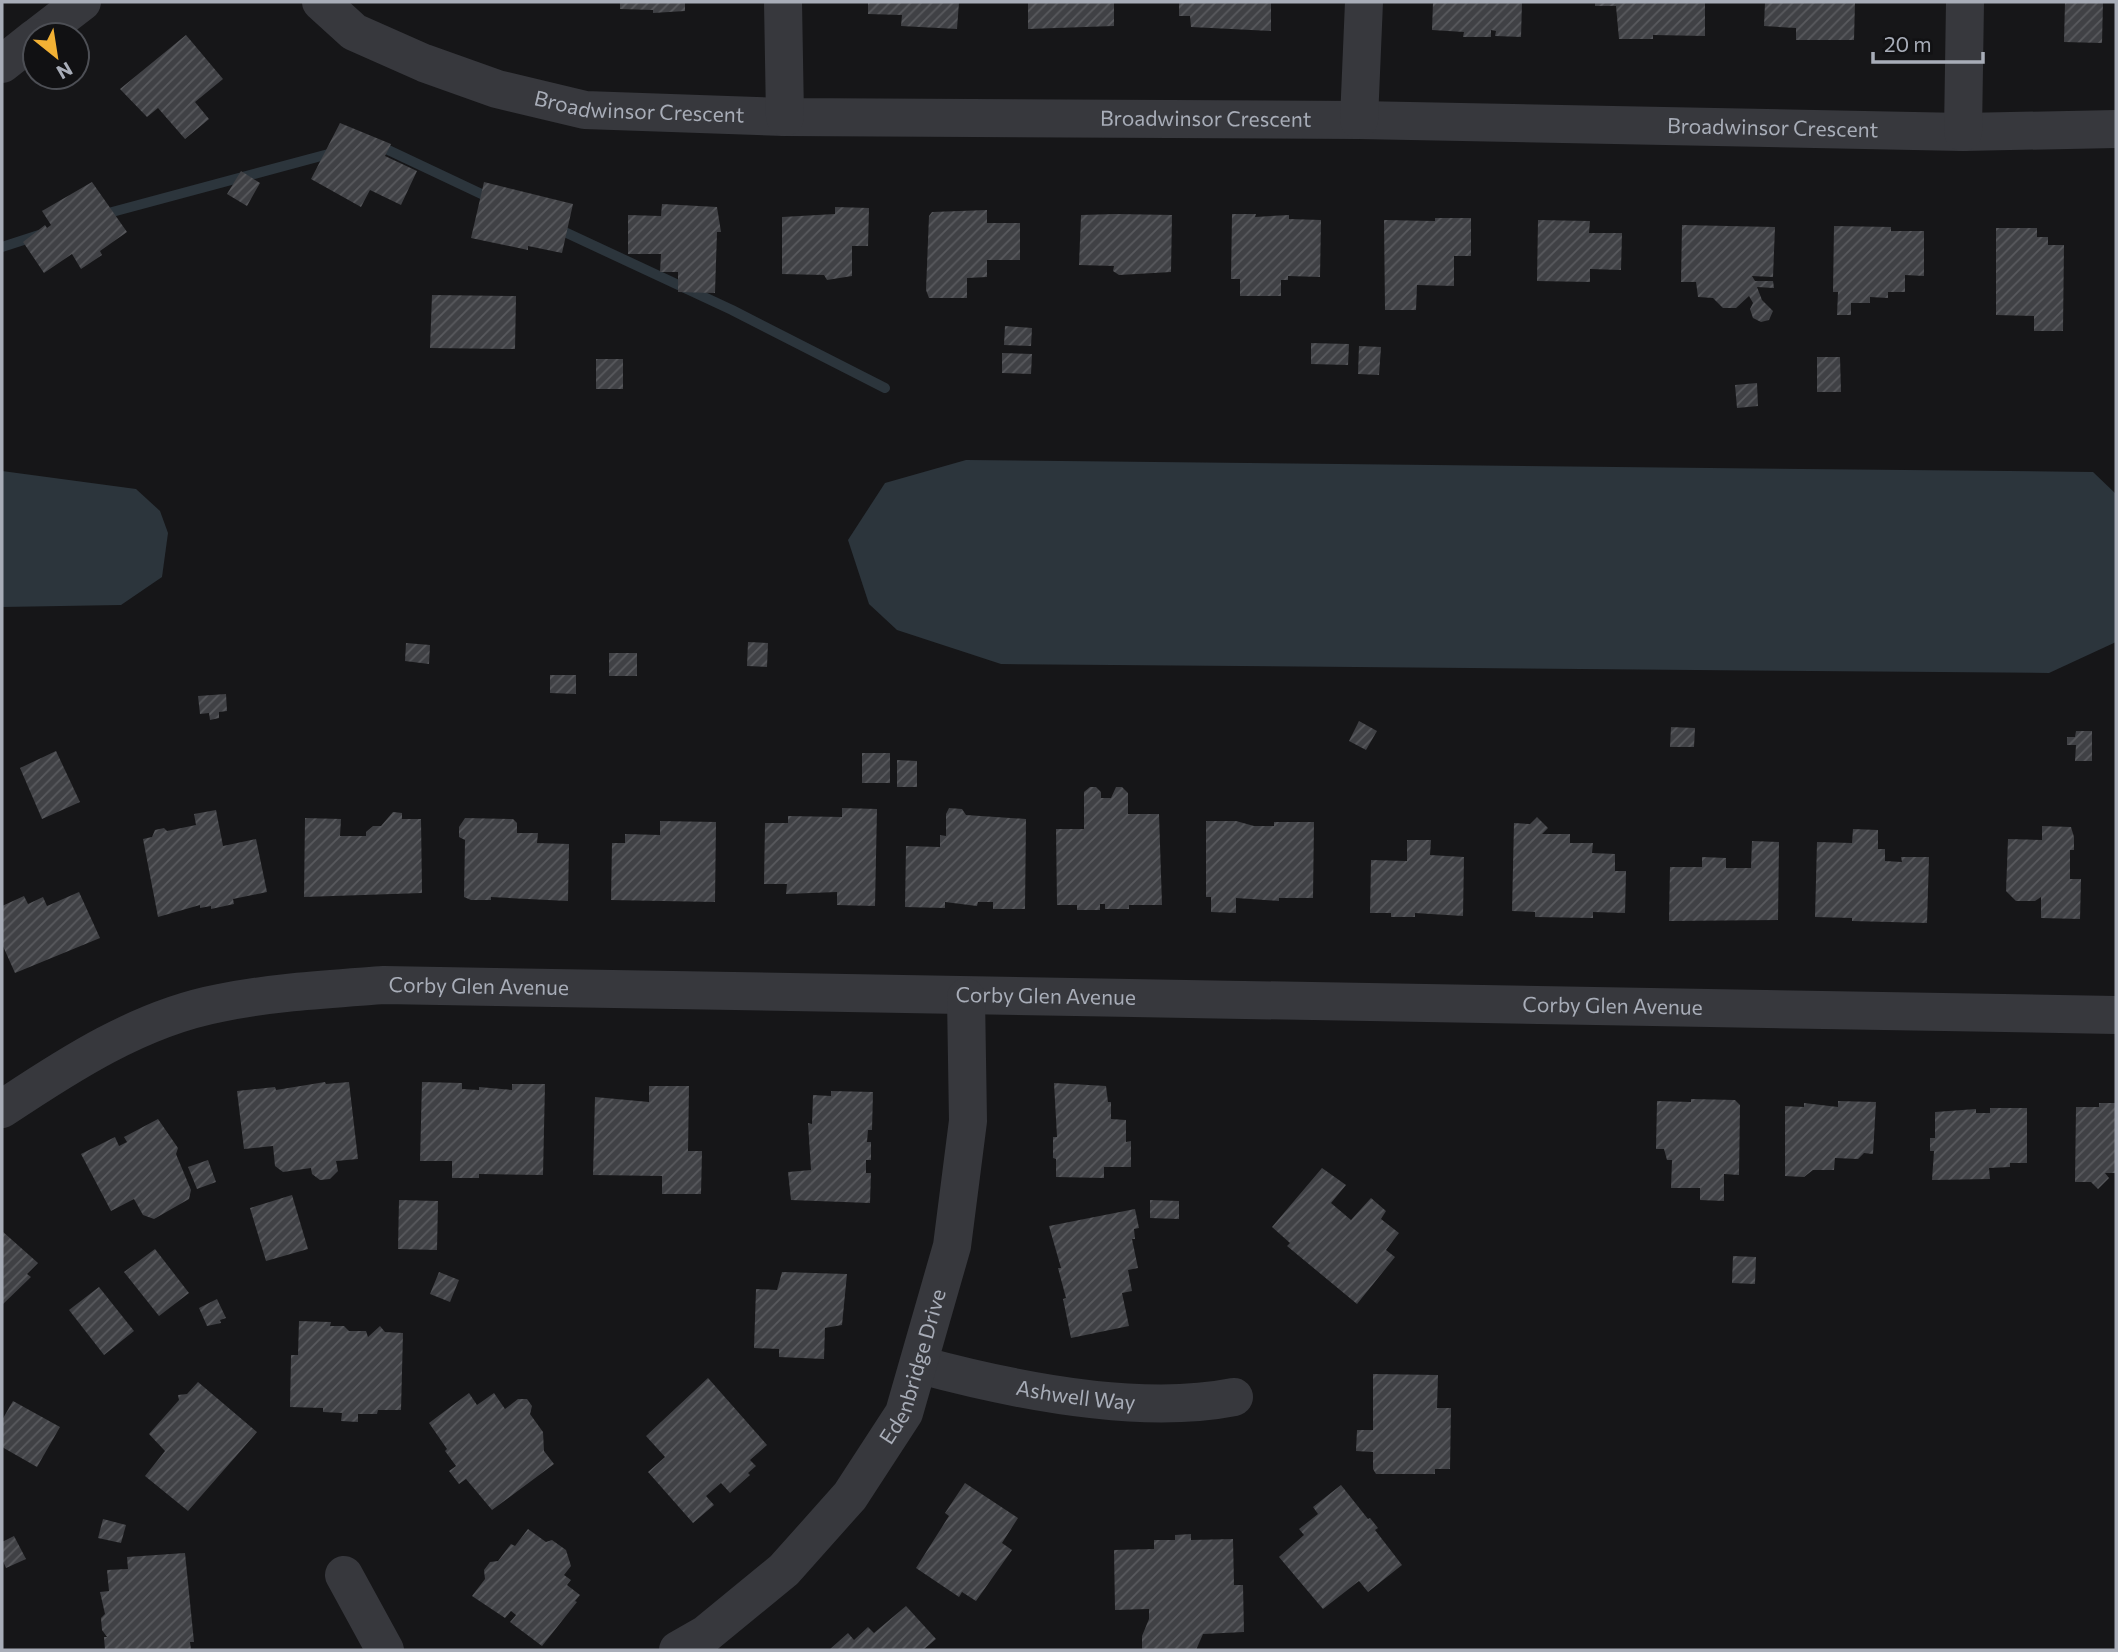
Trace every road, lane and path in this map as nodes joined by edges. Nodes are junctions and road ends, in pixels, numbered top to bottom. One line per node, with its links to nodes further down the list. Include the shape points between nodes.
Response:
1 (82, 2): 6 (street)
2 (321, 2): 9 (street, Broadwinsor Crescent, via 354,32 424,64 497,89 585,110)
3 (783, 2): 9 (street)
4 (1364, 2): 10 (street)
5 (1965, 2): 12 (street)
6 (57, 21)
7 (21, 49): 8 (street)
8 (2, 64)
9 (785, 117): 10 (street, Broadwinsor Crescent)
10 (1359, 120): 12 (street, Broadwinsor Crescent)
11 (2116, 130): 12 (street, Broadwinsor Crescent)
12 (1963, 132)
13 (966, 997): 14 (street, Corby Glen Avenue); 15 (street, Corby Glen Avenue, via 384,985 302,992 219,1003 140,1029 65,1067); 16 (street, Edenbridge Drive, via 968,1121 952,1245)
14 (2116, 1015)
15 (2, 1109)
16 (919, 1365): 17 (street, Ashwell Way, via 998,1386 1076,1397 1195,1405); 20 (street, Edenbridge Drive, via 904,1413 850,1496 784,1570 706,1634)
17 (1234, 1397)
18 (344, 1575): 19 (street)
19 (385, 1650)
20 (678, 1650)

